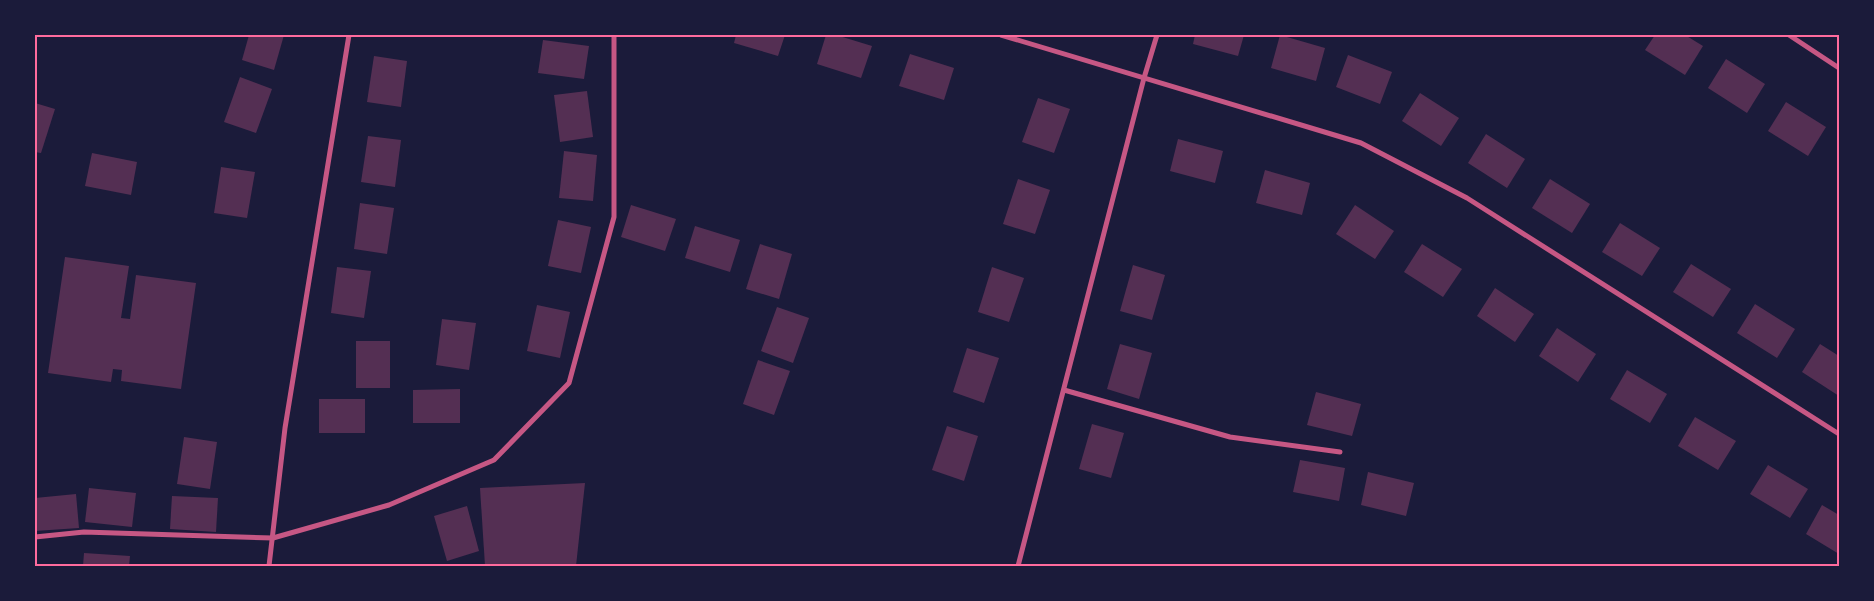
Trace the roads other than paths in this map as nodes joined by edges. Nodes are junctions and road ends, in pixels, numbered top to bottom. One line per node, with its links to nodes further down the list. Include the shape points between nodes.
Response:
1 (349, 35): 12 (street, via 285,428)
2 (614, 35): 12 (street, via 614,217 569,384 494,460 389,505)
3 (1001, 35): 7 (street)
4 (1157, 35): 7 (street)
5 (1789, 35): 6 (street)
6 (1839, 68)
7 (1144, 78): 8 (street); 9 (street, via 1361,142 1467,198)
8 (1064, 390): 10 (street, via 1230,437); 14 (street)
9 (1839, 434)
10 (1340, 452)
11 (35, 537): 12 (street, via 84,532)
12 (273, 538): 13 (street)
13 (269, 566)
14 (1018, 566)

